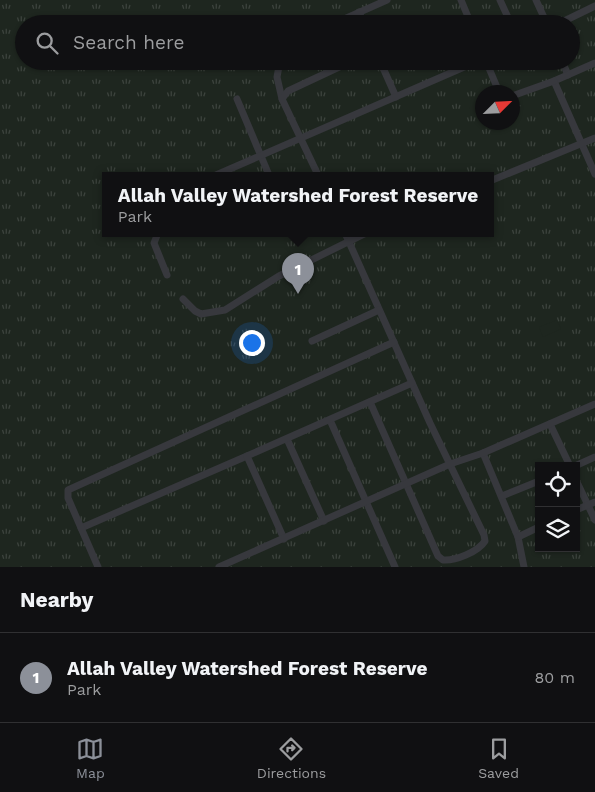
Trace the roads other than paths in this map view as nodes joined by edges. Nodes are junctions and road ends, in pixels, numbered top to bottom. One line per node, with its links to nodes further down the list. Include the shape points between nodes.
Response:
1 (386, 0): 6 (street)
2 (461, 0): 9 (street)
3 (500, 0): 10 (street)
4 (536, 0): 11 (street)
5 (595, 6): 12 (street)
6 (359, 12): 7 (street); 8 (street)
7 (352, 15)
8 (360, 15)
9 (467, 15)
10 (507, 15)
11 (543, 15)
12 (576, 15)
13 (595, 63): 21 (street)
14 (278, 70): 28 (street)
15 (333, 70): 28 (street, via 288,91)
16 (384, 70): 26 (street)
17 (458, 70): 26 (street)
18 (490, 70): 24 (street)
19 (566, 70): 22 (street)
20 (579, 70): 22 (street)
21 (580, 70)
22 (568, 75): 23 (street)
23 (554, 81): 25 (street); 31 (street)
24 (496, 85)
25 (520, 93)
26 (396, 97): 30 (street)
27 (237, 99): 32 (street)
28 (282, 99): 30 (street)
29 (595, 138): 31 (street)
30 (300, 139): 32 (street); 35 (street)
31 (582, 144): 36 (street); 37 (street)
32 (260, 155): 33 (street); 34 (street)
33 (223, 172)
34 (268, 172)
35 (316, 172)
36 (595, 174)
37 (494, 179)
38 (156, 237): 42 (street, via 154,243)
39 (347, 237): 41 (street)
40 (356, 237): 41 (street)
41 (348, 240): 43 (street, via 279,276 225,310 201,314); 44 (street)
42 (168, 275)
43 (183, 299)
44 (380, 310): 45 (street); 46 (street)
45 (312, 341)
46 (394, 342): 47 (street); 68 (street, via 73,487 68,490 68,498)
47 (412, 383): 48 (street); 57 (street)
48 (370, 402): 50 (street); 60 (street)
49 (595, 404): 51 (street)
50 (330, 420): 52 (street); 63 (street)
51 (550, 424): 53 (street); 56 (street)
52 (287, 439): 54 (street); 67 (street)
53 (483, 453): 57 (street); 62 (street)
54 (247, 456): 68 (street); 71 (street)
55 (595, 457): 58 (street)
56 (568, 462)
57 (450, 464): 60 (street); 60 (street, via 485,538 481,547 462,556 446,561 438,556)
58 (580, 464)
59 (535, 483): 62 (street)
60 (405, 484): 63 (street)
61 (580, 486): 64 (street)
62 (502, 496): 70 (street)
63 (366, 502): 67 (street); 74 (street)
64 (592, 503): 65 (street); 66 (street)
65 (580, 508)
66 (595, 520)
67 (324, 521): 71 (street)
68 (81, 528): 72 (street)
69 (535, 529): 70 (street)
70 (518, 536): 75 (street)
71 (284, 539): 73 (street)
72 (98, 567)
73 (220, 567)
74 (395, 567)
75 (524, 567)

